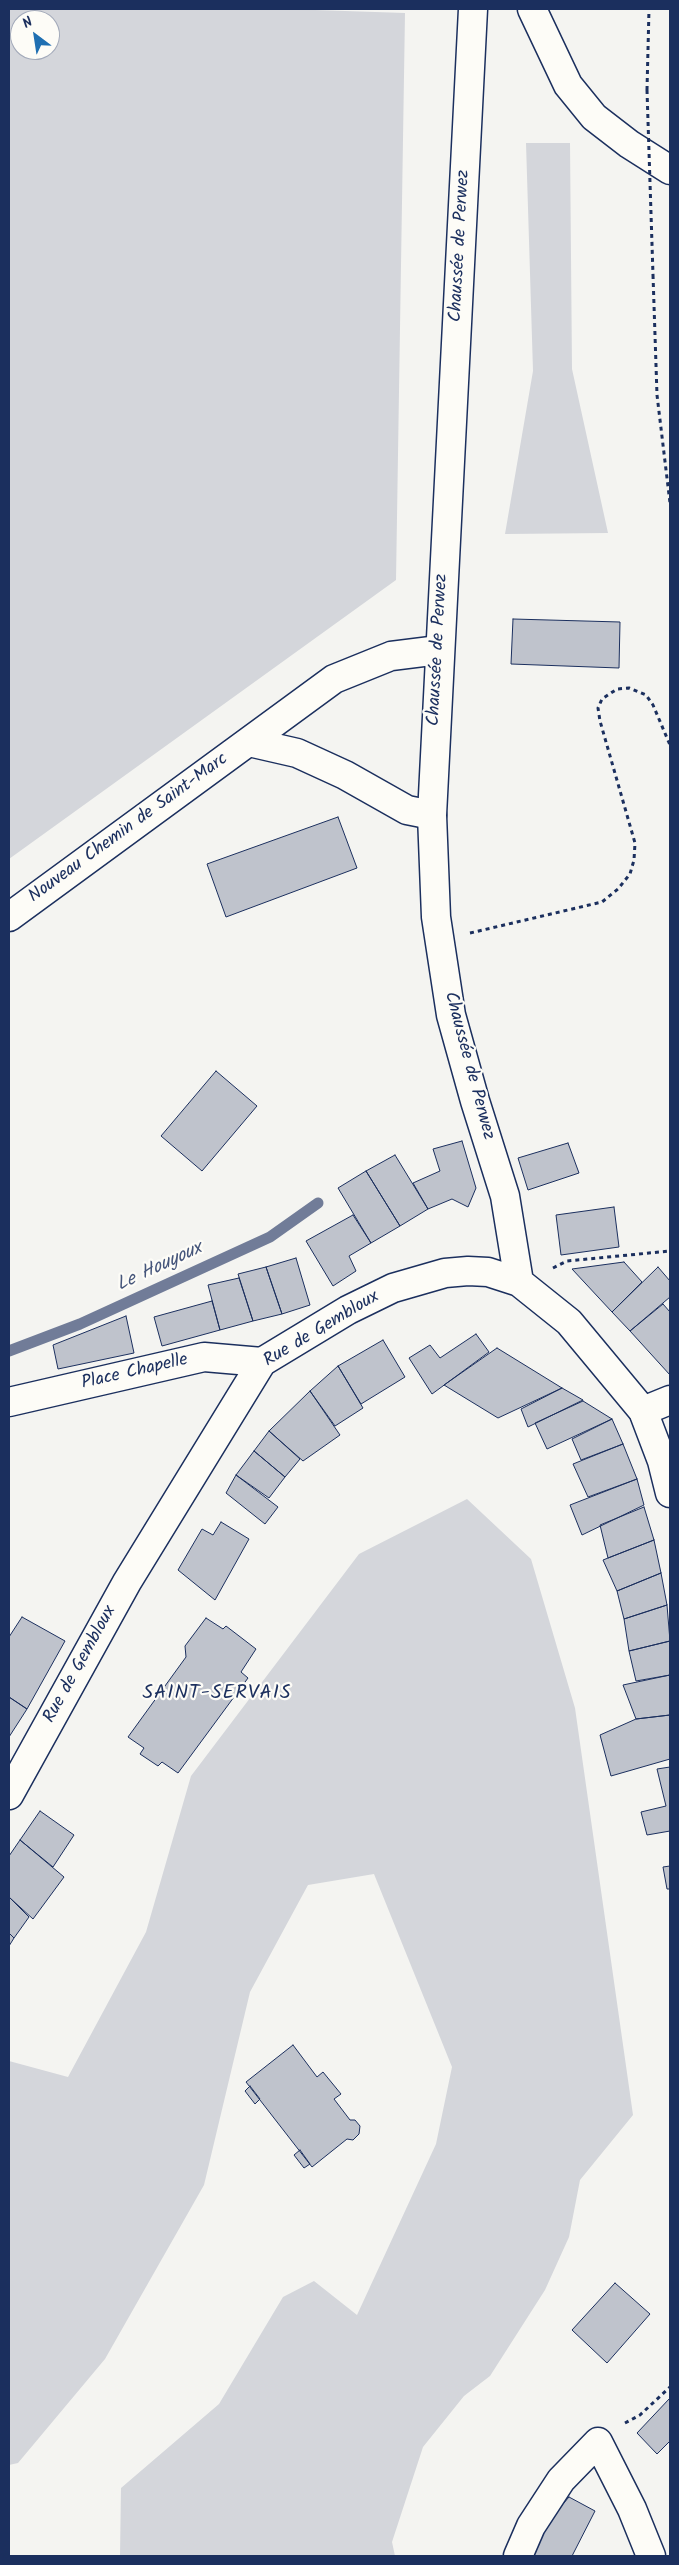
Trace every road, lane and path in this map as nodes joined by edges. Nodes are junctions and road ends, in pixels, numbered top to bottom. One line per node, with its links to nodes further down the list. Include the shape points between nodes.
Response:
1 (473, 9): 6 (main road, Chaussée de Perwez)
2 (532, 9): 4 (main road, via 568,85 594,117)
3 (649, 9): 5 (path, bridge, via 647,90 657,395)
4 (670, 170)
5 (670, 503)
6 (438, 650): 7 (main road, Nouveau Chemin de Saint-Marc, via 391,656 334,679); 9 (main road, Chaussée de Perwez)
7 (249, 742): 9 (main road, via 297,753 345,775 407,810); 10 (main road, Nouveau Chemin de Saint-Marc)
8 (670, 745): 11 (path, via 646,695 629,688 608,693 598,708 635,843 630,874 618,890 602,902)
9 (432, 815): 11 (main road, Chaussée de Perwez)
10 (9, 917)
11 (439, 941): 13 (main road, Chaussée de Perwez, via 451,1015 505,1196)
12 (670, 1251): 13 (path, via 567,1261)
13 (519, 1282): 14 (main road, Rue de Gembloux, via 488,1272 468,1271 445,1273 393,1288 348,1310); 17 (main road, Rue de Gembloux, via 569,1322)
14 (262, 1362): 16 (main road, Place Chapelle, via 204,1357); 19 (main road, Rue de Gembloux, via 127,1582)
15 (670, 1400): 17 (main road)
16 (9, 1402)
17 (643, 1411): 18 (main road, Rue de Gembloux)
18 (670, 1493)
19 (9, 1795)
20 (670, 2387): 21 (path, via 640,2415 613,2428)
21 (598, 2442): 22 (main road, via 561,2480 531,2526); 23 (main road, via 632,2508)
22 (518, 2556)
23 (651, 2556)

